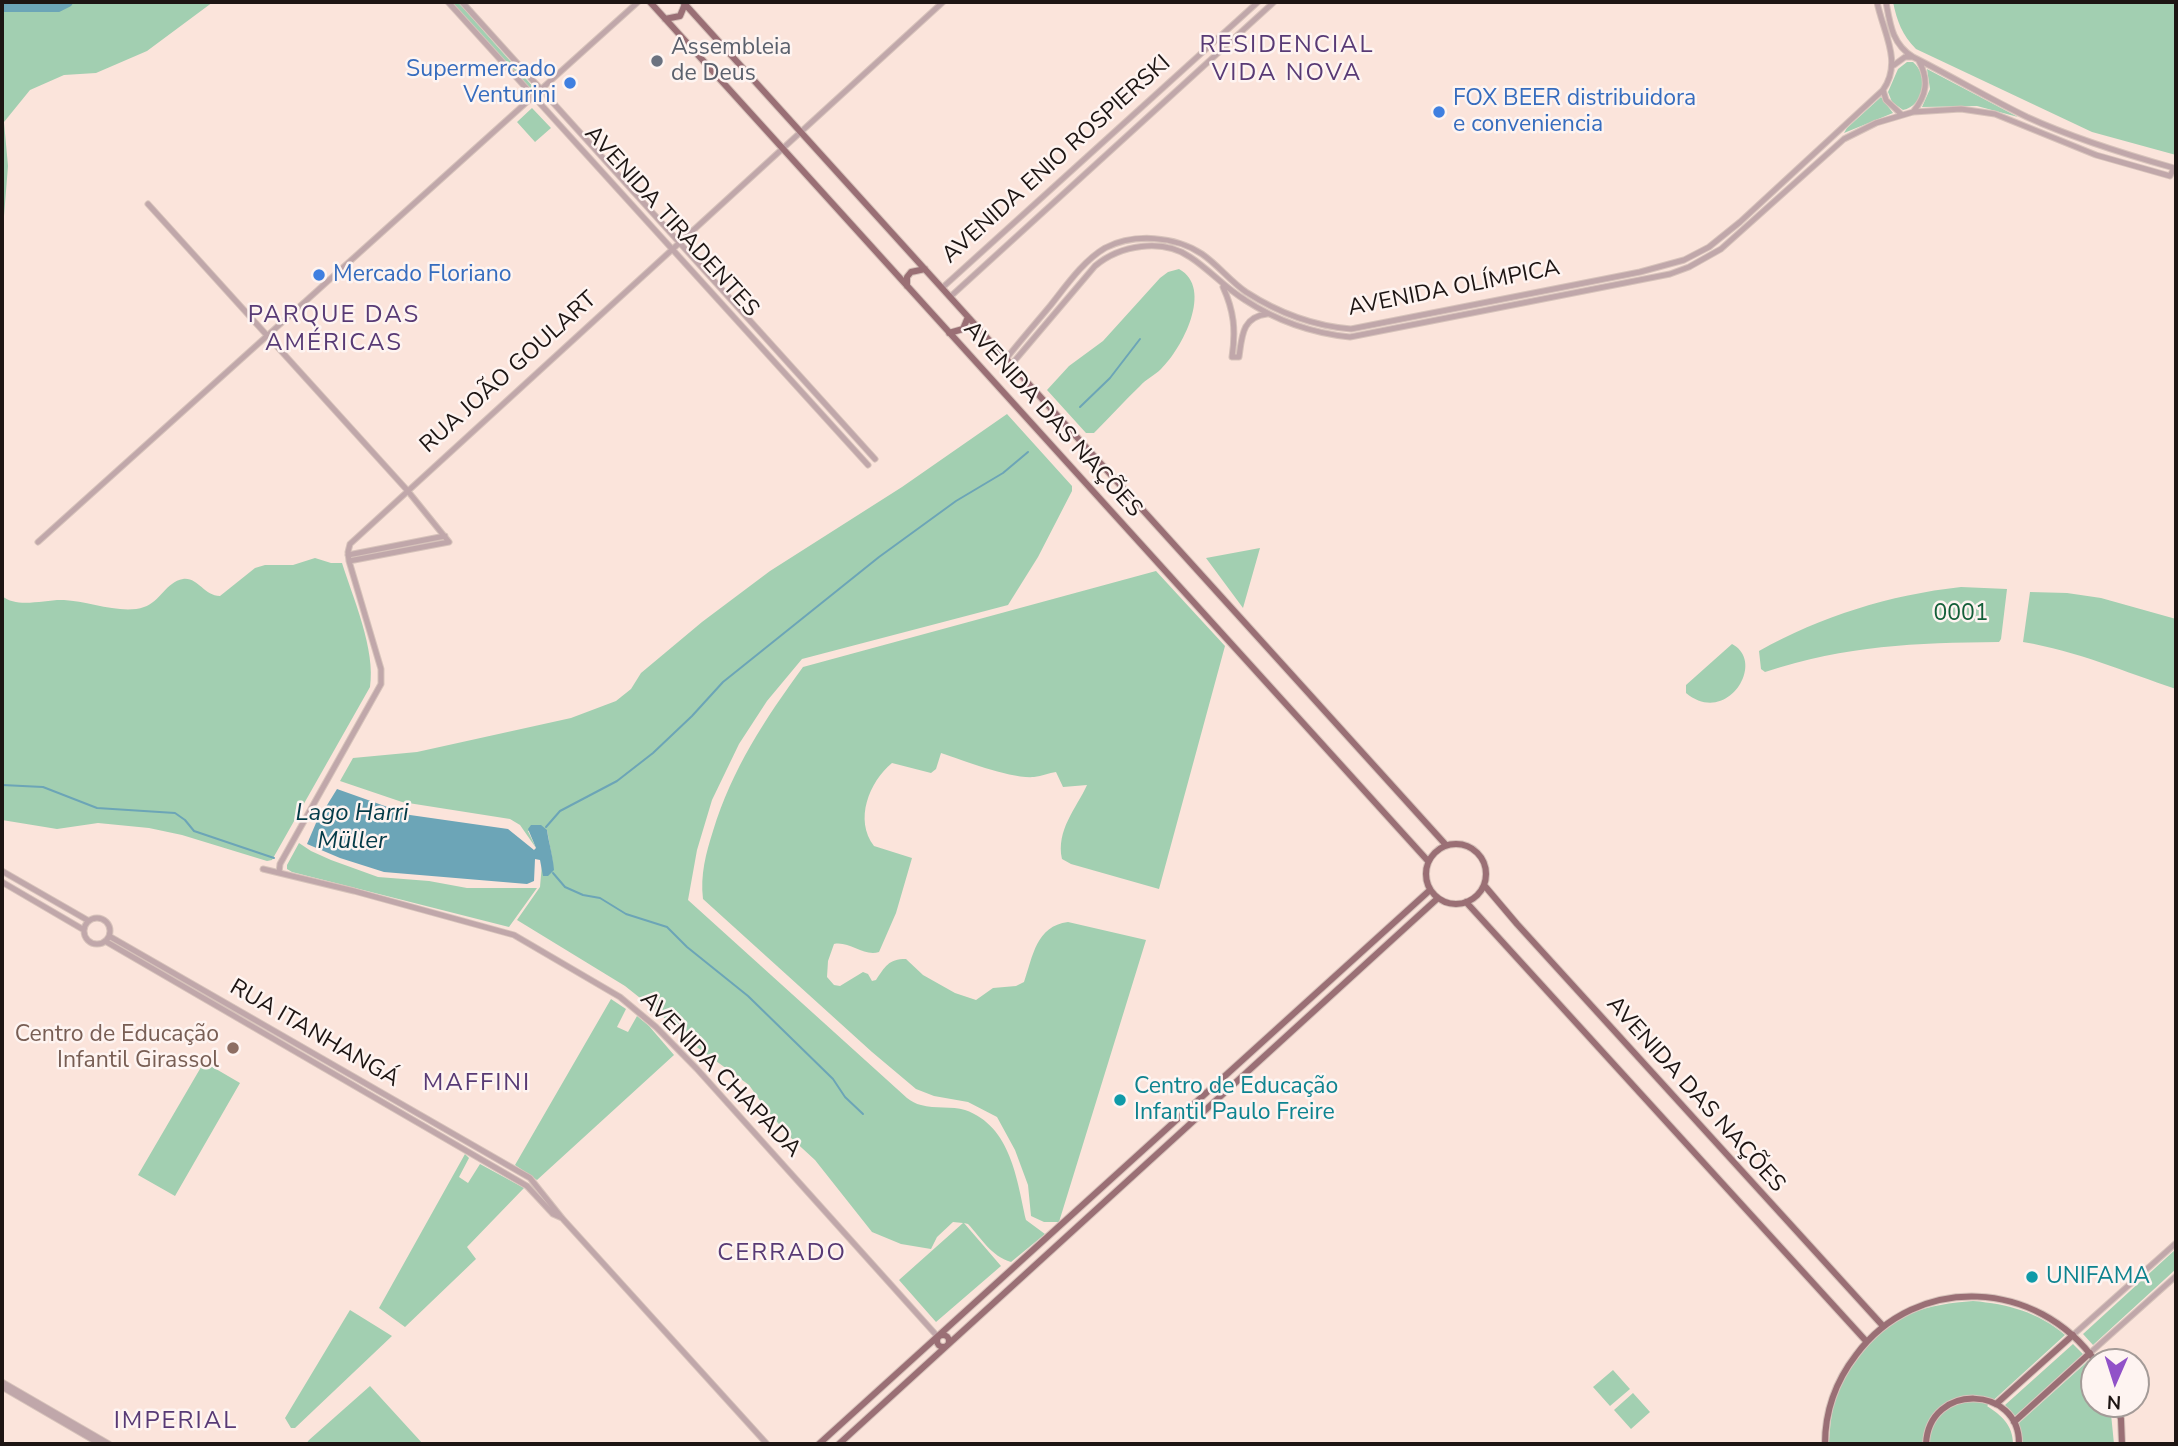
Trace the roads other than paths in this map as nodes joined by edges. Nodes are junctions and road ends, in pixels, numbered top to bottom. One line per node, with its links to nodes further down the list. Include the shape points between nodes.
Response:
1 (448, 2): 16 (street, AVENIDA TIRADENTES)
2 (462, 2): 14 (street, AVENIDA TIRADENTES)
3 (638, 2): 14 (street)
4 (650, 2): 11 (main road, AVENIDA DAS NAÇÕES)
5 (943, 2): 19 (street, RUA JOÃO GOULART)
6 (1258, 2): 27 (street, AVENIDA ENIO ROSPIERSKI)
7 (1275, 2): 28 (street, AVENIDA ENIO ROSPIERSKI)
8 (1877, 2): 13 (street)
9 (1886, 2): 12 (street, via 1895,39)
10 (684, 3): 11 (main road, via 680,16); 19 (main road, AVENIDA DAS NAÇÕES)
11 (665, 19): 20 (main road, AVENIDA DAS NAÇÕES)
12 (1915, 59): 13 (street, via 1906,57); 17 (street, via 1926,86); 17 (street, via 2028,117 2174,169 2170,176 2108,158 1995,114 1961,109)
13 (1893, 65): 15 (street)
14 (541, 90): 16 (street); 22 (street, AVENIDA TIRADENTES)
15 (1883, 90): 18 (street, via 1889,105); 33 (street, AVENIDA OLÍMPICA, via 1740,222 1684,260 1351,329 1273,307 1190,247 1158,239 1134,240 1105,248 1088,262)
16 (534, 96): 23 (street, AVENIDA TIRADENTES); 32 (street)
17 (1913, 112): 18 (street)
18 (1901, 114): 29 (street, AVENIDA OLÍMPICA, via 1838,145 1721,248 1670,274 1360,336 1315,332)
19 (801, 132): 20 (street, RUA JOÃO GOULART); 24 (main road, AVENIDA DAS NAÇÕES)
20 (783, 149): 22 (street, RUA JOÃO GOULART); 26 (main road, AVENIDA DAS NAÇÕES)
21 (148, 204): 32 (street)
22 (679, 242): 23 (street, RUA JOÃO GOULART); 34 (street, AVENIDA TIRADENTES)
23 (671, 248): 35 (street, AVENIDA TIRADENTES); 36 (street, RUA JOÃO GOULART)
24 (925, 269): 26 (main road, via 908,274); 27 (main road, AVENIDA DAS NAÇÕES)
25 (1221, 284): 29 (street, AVENIDA OLÍMPICA); 29 (street, AVENIDA OLÍMPICA, via 1234,318 1235,357 1244,327 1252,318); 33 (street, AVENIDA OLÍMPICA, via 1175,250 1141,247 1111,255 1086,275)
26 (907, 286): 31 (main road, AVENIDA DAS NAÇÕES)
27 (942, 289): 28 (main road, AVENIDA DAS NAÇÕES)
28 (950, 296): 30 (main road, AVENIDA DAS NAÇÕES)
29 (1270, 314)
30 (968, 317): 31 (main road, via 963,329); 33 (main road, AVENIDA DAS NAÇÕES)
31 (949, 333): 42 (main road, AVENIDA DAS NAÇÕES)
32 (268, 337): 36 (street); 38 (street)
33 (1009, 362): 40 (main road, AVENIDA DAS NAÇÕES)
34 (875, 459)
35 (867, 465)
36 (407, 490): 37 (street); 39 (street, RUA JOÃO GOULART, via 350,544)
37 (444, 536): 39 (street); 39 (street, via 449,541)
38 (38, 542)
39 (348, 558): 41 (street, via 381,669 381,684)
40 (1446, 845): 42 (main road); 48 (main road, via 1475,850 1486,867)
41 (287, 852): 43 (street); 46 (street)
42 (1428, 861): 49 (main road)
43 (279, 864): 45 (street); 45 (street, AVENIDA CHAPADA, via 263,869)
44 (2, 871): 52 (street)
45 (279, 873): 46 (street, AVENIDA CHAPADA)
46 (287, 875): 59 (street, AVENIDA CHAPADA, via 514,935 620,997 697,1069)
47 (2, 882): 53 (street)
48 (1485, 885): 51 (main road); 57 (main road, AVENIDA DAS NAÇÕES)
49 (1430, 890): 50 (main road); 59 (main road)
50 (1438, 898): 51 (main road, via 1452,904); 61 (main road)
51 (1466, 902): 60 (main road, AVENIDA DAS NAÇÕES)
52 (89, 921): 53 (street); 54 (street, via 106,921)
53 (84, 930): 54 (street, via 92,943)
54 (107, 938): 71 (street, RUA ITANHANGÁ, via 527,1186 562,1218)
55 (2176, 1242): 58 (street)
56 (2176, 1276): 63 (street)
57 (1883, 1326): 58 (main road, via 1934,1301 1980,1296 2023,1305); 60 (main road)
58 (2073, 1335): 62 (main road); 66 (main road)
59 (938, 1337): 61 (main road, via 947,1337); 72 (main road)
60 (1866, 1341): 74 (main road, via 1836,1388)
61 (947, 1346): 73 (main road)
62 (2085, 1348)
63 (2096, 1348)
64 (2080, 1362): 68 (main road)
65 (2, 1384): 69 (street); 70 (street)
66 (1996, 1404): 68 (main road); 75 (main road, via 1975,1398 1948,1405 1933,1420)
67 (2121, 1418): 77 (main road)
68 (2014, 1422): 76 (main road)
69 (100, 1444)
70 (109, 1444)
71 (767, 1444)
72 (819, 1444)
73 (839, 1444)
74 (1825, 1444)
75 (1926, 1444)
76 (2018, 1444)
77 (2122, 1444)

